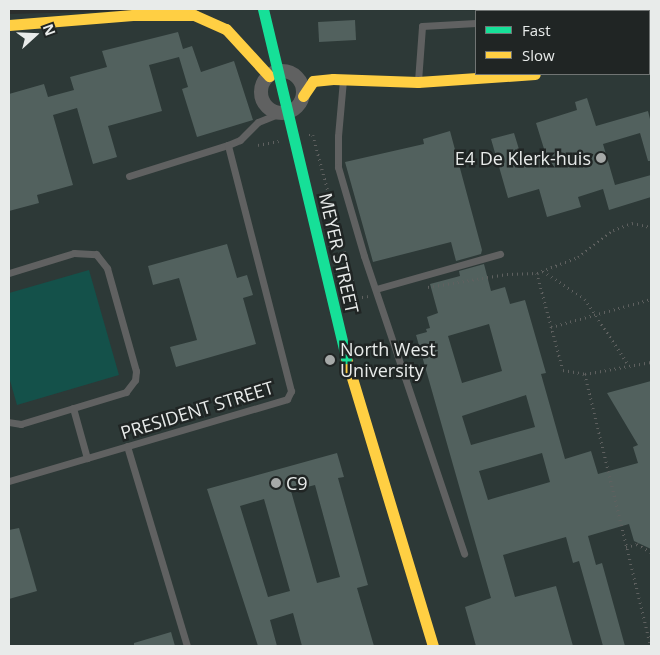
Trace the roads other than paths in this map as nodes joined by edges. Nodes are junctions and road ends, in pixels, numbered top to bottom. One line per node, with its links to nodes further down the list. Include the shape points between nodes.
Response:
1 (263, 9): 22 (street, MEYER STREET, bridge, via 346,358)
2 (475, 23): 7 (lane, via 422,26)
3 (9, 26): 5 (street, via 133,15 194,15 226,29)
4 (520, 75): 7 (street)
5 (270, 76): 8 (street, via 284,71 293,74 302,86); 9 (street, via 262,89 263,100 270,109)
6 (343, 79): 7 (street); 8 (street, via 313,81); 14 (lane, via 338,167)
7 (418, 82)
8 (303, 96): 9 (street, via 293,110)
9 (280, 113): 10 (lane, via 258,122 240,140)
10 (228, 145): 11 (lane); 17 (lane, PRESIDENT STREET, via 291,391 280,402)
11 (129, 176)
12 (500, 254): 14 (lane)
13 (9, 273): 15 (lane, via 85,252 96,254 108,268 135,362 135,380 126,392)
14 (376, 289): 20 (lane)
15 (73, 408): 16 (lane, via 21,424); 18 (lane)
16 (9, 422)
17 (128, 446): 18 (lane, PRESIDENT STREET); 21 (lane)
18 (87, 458): 19 (lane, PRESIDENT STREET)
19 (9, 481)
20 (464, 554)
21 (187, 646)
22 (433, 646)

